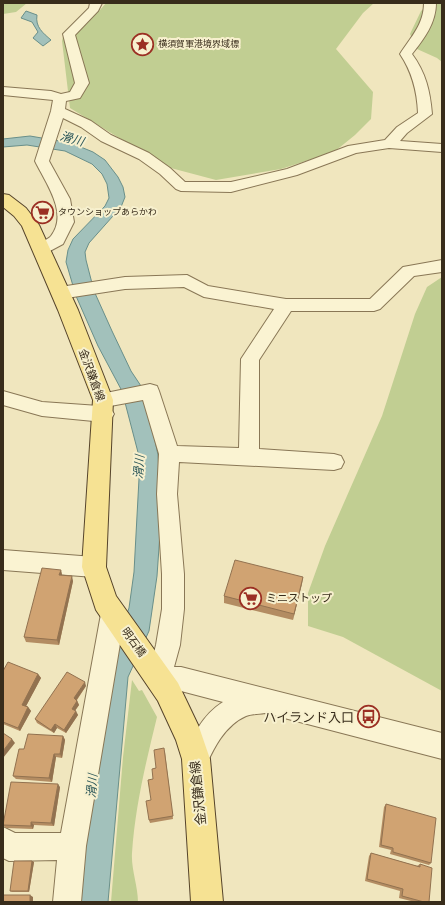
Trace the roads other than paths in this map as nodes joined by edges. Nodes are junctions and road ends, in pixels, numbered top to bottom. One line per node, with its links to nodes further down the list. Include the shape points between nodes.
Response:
1 (96, 3): 4 (street, via 94,9 70,34 82,83 75,95)
2 (430, 3): 5 (street, via 427,23 406,54 416,67 424,94 425,114 402,130)
3 (3, 91): 4 (street, via 51,95)
4 (59, 104): 5 (street, via 106,138 144,156 181,186 231,187 292,172 354,149); 8 (street, via 42,161 62,199 66,222 56,240)
5 (389, 144): 6 (street)
6 (442, 148)
7 (3, 199): 8 (main road, 金沢鎌倉線, via 20,212)
8 (42, 248): 10 (main road, 金沢鎌倉線)
9 (442, 266): 11 (street, via 409,271 374,305)
10 (60, 293): 11 (street, via 125,284 187,281 204,291); 13 (main road, 金沢鎌倉線)
11 (286, 305): 15 (street, via 250,359)
12 (3, 398): 13 (street, via 42,409)
13 (104, 407): 14 (street, via 150,391); 18 (main road, 金沢鎌倉線)
14 (169, 454): 15 (street); 20 (street, via 166,494 173,574 173,608 168,645)
15 (249, 457): 16 (street)
16 (334, 462)
17 (3, 560): 18 (street)
18 (94, 567): 19 (main road, 金沢鎌倉線, via 105,602)
19 (114, 615): 20 (main road, 明石橋); 25 (street)
20 (156, 674): 21 (street); 23 (main road, 金沢鎌倉線, via 175,707)
21 (267, 700): 22 (street); 23 (street, via 244,704 226,714 202,742)
22 (442, 746)
23 (196, 759): 27 (main road, 金沢鎌倉線)
24 (3, 841): 25 (street, via 9,846)
25 (72, 846): 26 (street)
26 (68, 902)
27 (207, 902)

